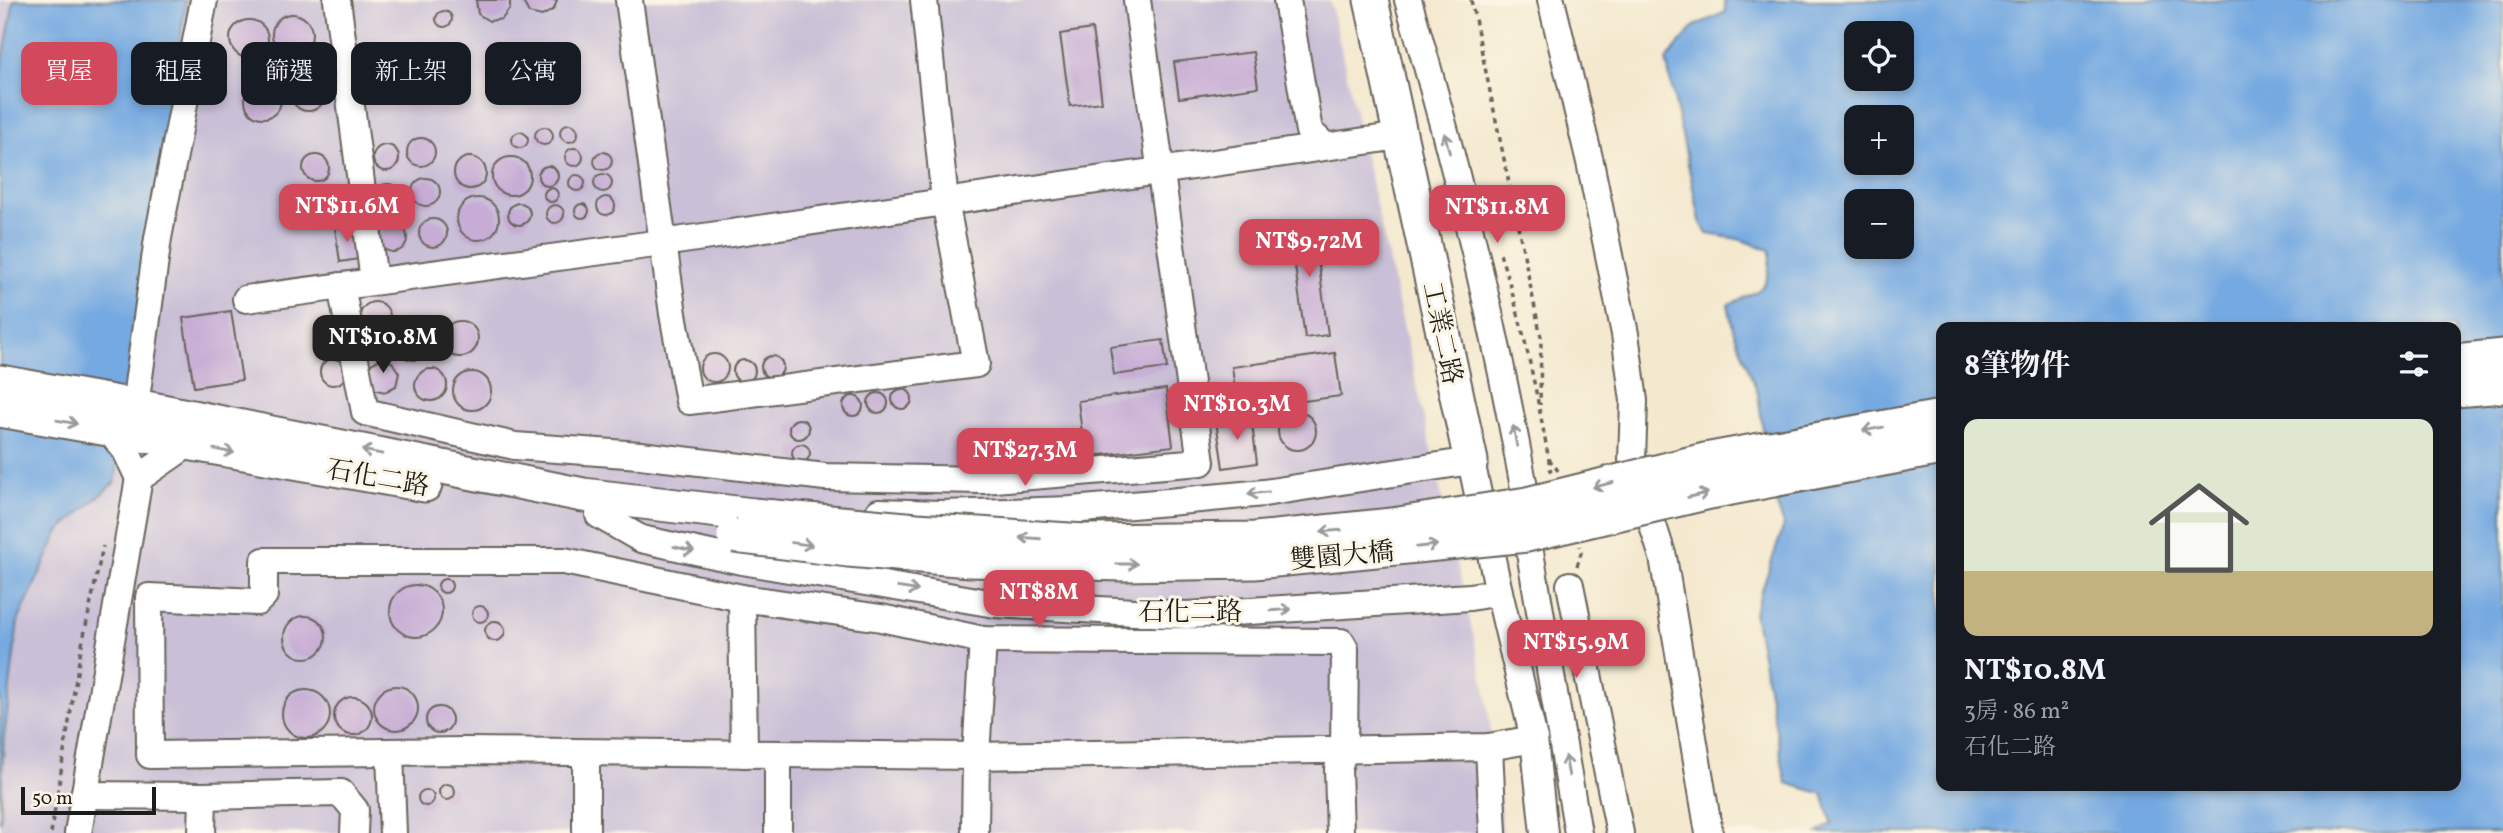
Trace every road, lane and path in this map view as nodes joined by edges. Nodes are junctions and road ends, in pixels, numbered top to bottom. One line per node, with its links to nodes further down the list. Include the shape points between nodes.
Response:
1 (204, 0): 27 (street, via 158,238)
2 (337, 0): 16 (street)
3 (629, 0): 15 (street)
4 (924, 0): 14 (street)
5 (1137, 0): 13 (street)
6 (1287, 0): 12 (street, via 1309,131)
7 (1370, 0): 11 (main road, 工業二路)
8 (1408, 0): 33 (street, one-way to 8, via 1499,357)
9 (1471, 0): 25 (path, via 1541,337)
10 (1552, 0): 63 (street, via 1591,162 1625,334 1634,401 1632,460 1663,557)
11 (1400, 135): 12 (street); 30 (main road, 工業二路)
12 (1325, 146): 13 (street)
13 (1159, 170): 14 (street); 17 (street, via 1201,462 943,480 825,477 515,446 365,412)
14 (945, 201): 15 (street); 15 (street, via 976,365 689,401)
15 (662, 243): 16 (street)
16 (374, 281): 17 (street)
17 (341, 286): 18 (street)
18 (246, 299)
19 (2503, 356): 20 (main road)
20 (2461, 360)
21 (0, 382): 27 (main road)
22 (2503, 386): 23 (main road)
23 (2461, 390)
24 (0, 410): 28 (main road, one-way to 28)
25 (1539, 410)
26 (1936, 418): 33 (main road, 雙園大橋, one-way to 33, bridge, via 1705,460)
27 (159, 425): 28 (main road); 31 (street); 32 (main road, 石化二路, one-way to 27); 32 (main road, 石化二路, one-way to 32)
28 (110, 430): 31 (street)
29 (1936, 449): 33 (main road, 雙園大橋, one-way to 29, bridge, via 1710,492)
30 (1471, 461): 32 (street, 石化二路, one-way to 32, via 1264,493 1071,510 941,514 825,510 659,489); 37 (street)
31 (139, 478): 48 (street)
32 (591, 505): 34 (main road, 石化二路); 37 (street, 石化二路, one-way to 37, via 641,539 754,564 995,604 1187,615)
33 (1527, 519): 34 (main road, 雙園大橋, bridge, via 1255,562 1123,564 970,560 848,550); 61 (street, one-way to 33)
34 (744, 525)
35 (105, 537): 50 (path, via 80,654)
36 (1570, 585): 62 (street)
37 (1499, 593): 40 (street)
38 (742, 598): 39 (street, via 881,618); 43 (street, via 564,561 264,561 264,595 257,602 149,597 150,755); 45 (street)
39 (982, 640): 42 (street, via 1342,642); 47 (street)
40 (1534, 739): 41 (street); 60 (street)
41 (1489, 747): 42 (street); 59 (street)
42 (1344, 749): 47 (street); 58 (street, via 1338,769)
43 (390, 752): 44 (street); 54 (street)
44 (586, 752): 45 (street); 55 (street)
45 (744, 754): 46 (street)
46 (778, 754): 47 (street); 56 (street)
47 (976, 755): 57 (street)
48 (84, 795): 49 (street); 51 (street)
49 (202, 796): 52 (street); 53 (street, via 341,793 355,810)
50 (51, 833)
51 (78, 833)
52 (202, 833)
53 (354, 833)
54 (393, 833)
55 (586, 833)
56 (778, 833)
57 (975, 833)
58 (1340, 833)
59 (1493, 833)
60 (1544, 833)
61 (1578, 833)
62 (1620, 833)
63 (1709, 833)

